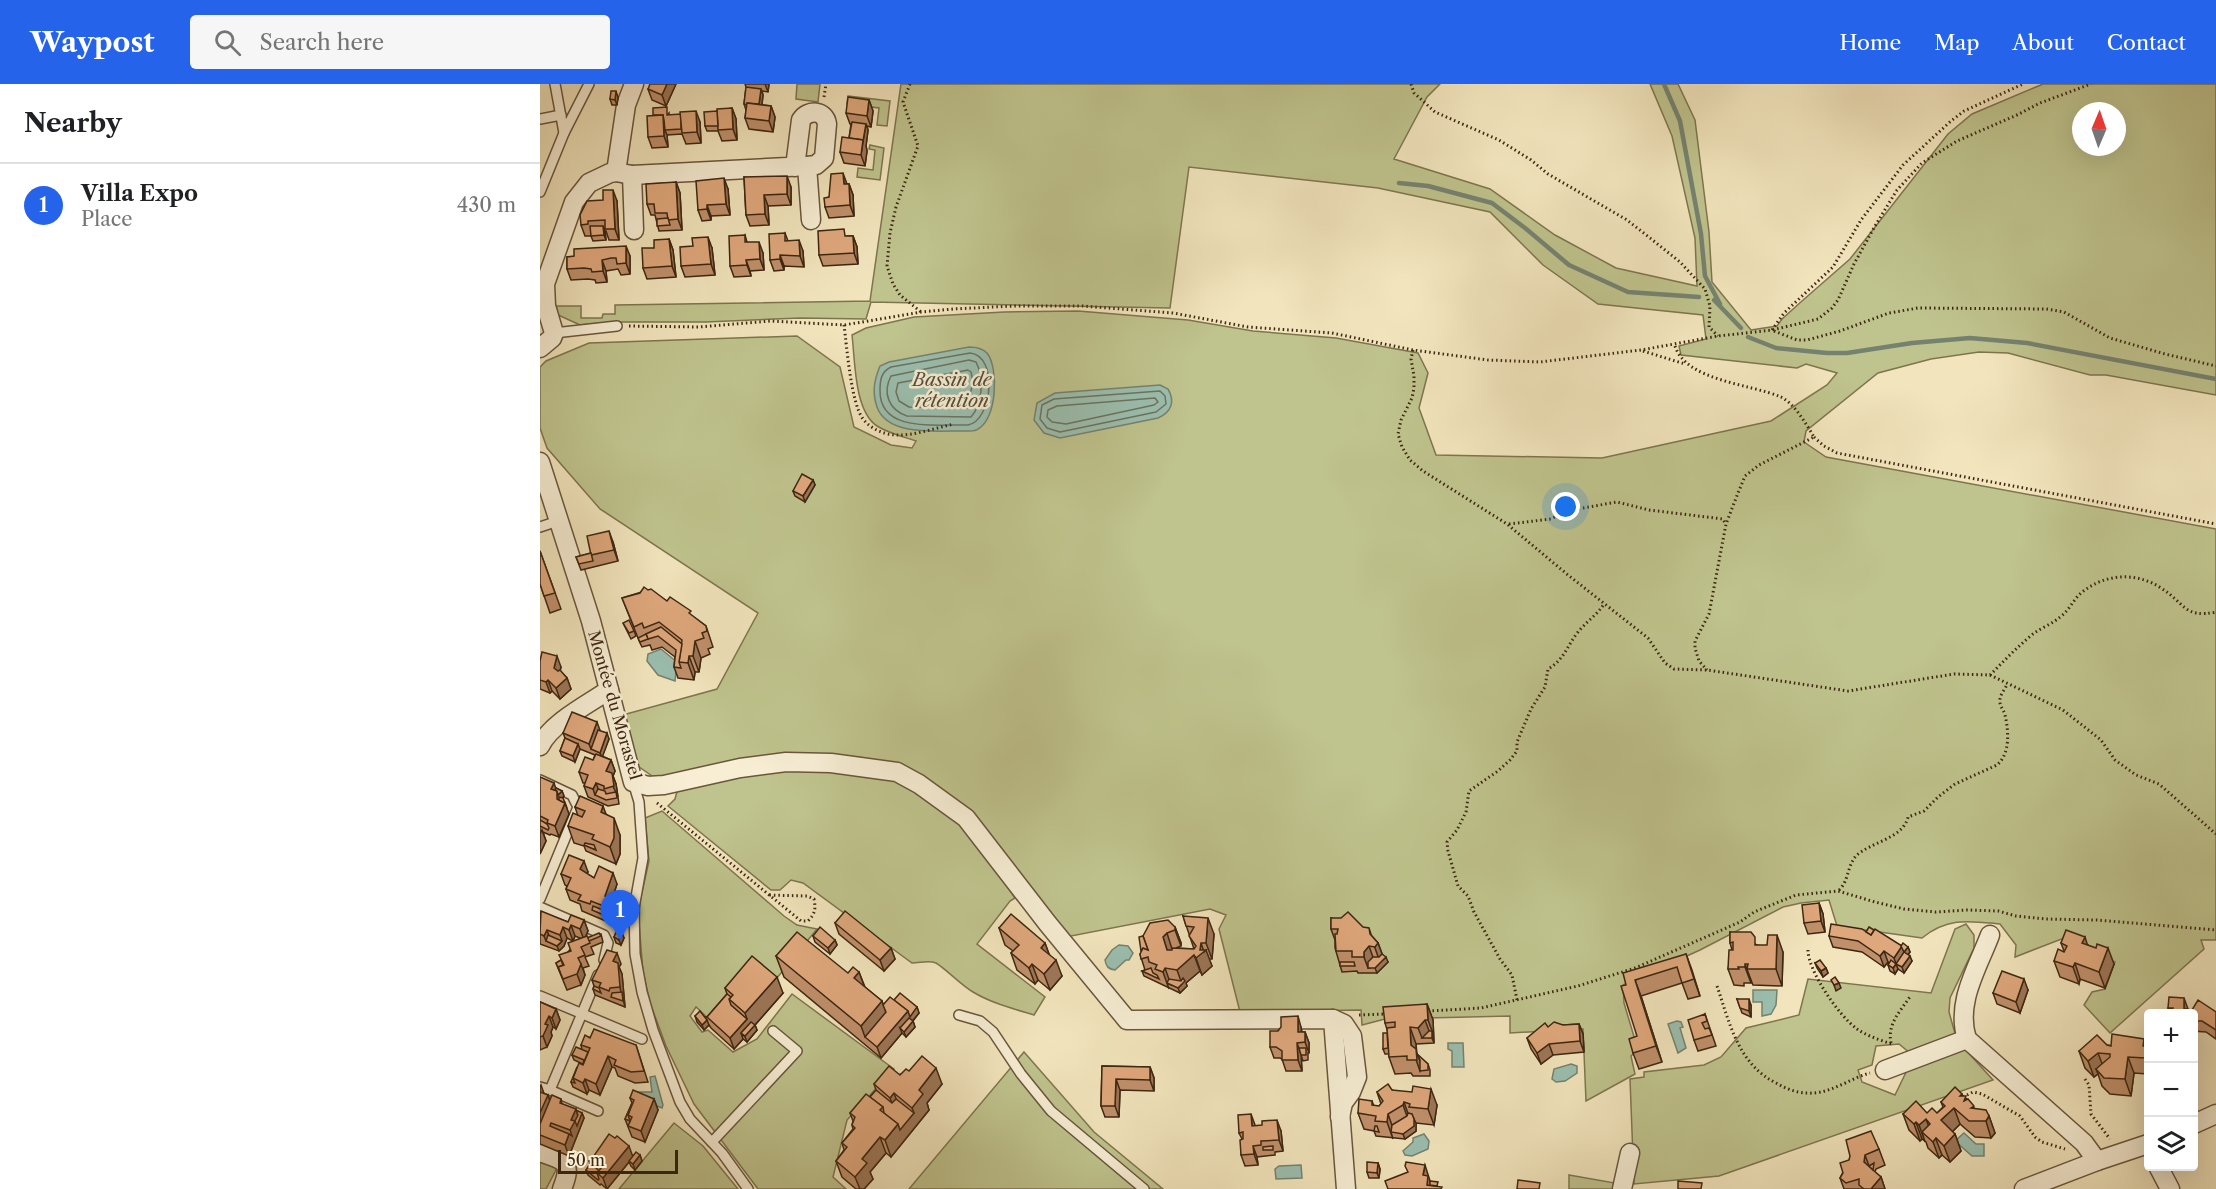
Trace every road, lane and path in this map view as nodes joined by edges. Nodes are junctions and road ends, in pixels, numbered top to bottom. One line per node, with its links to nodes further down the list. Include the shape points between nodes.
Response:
1 (555, 84): 8 (lane)
2 (589, 84): 10 (lane)
3 (634, 84): 11 (street, via 626,105)
4 (909, 84): 15 (path, via 903,102 918,146 896,207 887,266 900,295)
5 (1411, 84): 20 (path, via 1414,93 1435,112 1511,148 1627,220 1680,262 1705,289 1710,306 1709,327)
6 (2023, 84): 18 (path, via 1964,111 1903,165 1861,220 1833,267 1784,313)
7 (2091, 84): 18 (path, via 1957,141 1922,163 1881,217 1832,308 1818,319)
8 (561, 115): 9 (lane); 10 (lane)
9 (540, 119)
10 (564, 133): 12 (lane)
11 (624, 173): 13 (street, via 801,166); 14 (street); 19 (street, via 605,175 589,183 574,202 545,284)
12 (540, 192)
13 (811, 220)
14 (634, 231)
15 (921, 312): 16 (path); 23 (path, via 1082,306 1173,313 1248,327 1332,333)
16 (844, 325): 17 (path, via 771,321 698,327); 27 (path, via 857,409 869,426 901,435)
17 (617, 326): 19 (lane)
18 (1772, 330): 20 (path); 26 (path, via 1807,340 1889,313 1918,308 2046,309 2064,312 2110,338)
19 (554, 333): 22 (street)
20 (1718, 336): 21 (path)
21 (1675, 345): 24 (path); 25 (path)
22 (540, 348)
23 (1413, 350): 24 (path, via 1540,362); 31 (path, via 1414,388 1398,434 1402,447 1423,471)
24 (1641, 350): 25 (path)
25 (1687, 365): 28 (path, via 1783,398)
26 (2216, 366)
27 (954, 424)
28 (1814, 437): 32 (path, via 1773,456 1745,476); 33 (path, via 1837,453)
29 (540, 462): 30 (street, Montée du Morastel)
30 (558, 521): 34 (lane); 40 (street, Montée du Morastel)
31 (1507, 524): 32 (path, via 1551,519 1566,511 1617,502 1668,513 1721,517); 35 (path)
32 (1726, 524): 37 (path, via 1708,614 1695,641 1699,661)
33 (2216, 524)
34 (540, 527)
35 (1604, 604): 37 (path, via 1648,638 1665,663 1674,669); 56 (path, via 1576,635 1559,662 1548,669 1545,687 1531,709 1517,751 1498,771 1469,791 1466,812 1447,842 1458,886 1468,896 1512,975)
36 (2216, 612): 38 (path, via 2203,615 2187,610 2161,587 2144,580 2126,576 2102,579 2080,594 2061,617 2012,651)
37 (1707, 670): 38 (path, via 1848,691 1954,674)
38 (1990, 675): 39 (path)
39 (2007, 684): 45 (path, via 2063,710 2101,740 2115,760 2136,775 2159,784); 46 (path, via 2000,697 2008,743 2002,760 1956,784 1924,811 1908,817 1885,840 1855,857)
40 (609, 690): 41 (street, via 553,730); 43 (street, Montée du Morastel)
41 (540, 746)
42 (540, 780): 48 (lane, via 572,795 578,807)
43 (633, 782): 61 (street, via 648,786 740,768 808,761 897,772 966,818 1126,1020); 75 (lane, via 643,840 633,923 642,992 680,1102)
44 (656, 802): 47 (path)
45 (2216, 834)
46 (1838, 891): 50 (path, via 1904,909 1998,911 2046,919); 56 (path, via 1796,895 1635,968)
47 (767, 895): 47 (path, via 801,921 808,921 813,915 814,899)
48 (540, 899)
49 (540, 907): 59 (lane, via 600,932 607,939 605,959)
50 (2216, 930)
51 (1990, 935): 64 (street, via 1965,1001 1962,1020)
52 (1808, 950): 65 (path, via 1812,970 1849,1022)
53 (1717, 986): 67 (path, via 1748,1062 1767,1079 1796,1091 1815,1093)
54 (1911, 995): 65 (path, via 1892,1026)
55 (540, 996): 59 (lane)
56 (1518, 1000): 57 (path, via 1481,1008)
57 (1426, 1011)
58 (1394, 1013): 61 (path)
59 (582, 1014): 63 (lane); 70 (lane)
60 (959, 1015): 85 (lane, via 981,1022 993,1032 1051,1111)
61 (1333, 1019): 86 (street)
62 (773, 1031): 75 (lane, via 797,1051)
63 (642, 1039)
64 (1967, 1039): 66 (street); 76 (street)
65 (1892, 1044): 66 (path, via 1906,1058)
66 (1914, 1058): 67 (street)
67 (1885, 1070)
68 (2085, 1079): 80 (path, via 2091,1114)
69 (540, 1086): 70 (lane)
70 (550, 1090): 72 (lane)
71 (1956, 1099): 76 (path, via 1973,1092 1982,1094 2020,1116 2042,1142 2065,1149)
72 (598, 1111)
73 (2216, 1113): 74 (street)
74 (2198, 1122)
75 (712, 1142): 84 (lane)
76 (2084, 1143): 81 (street)
77 (2144, 1145): 80 (street)
78 (540, 1152): 83 (street, via 567,1166)
79 (1630, 1153): 87 (street)
80 (2118, 1154): 81 (street)
81 (2097, 1161): 88 (street)
82 (2160, 1171): 89 (street)
83 (562, 1189)
84 (748, 1189)
85 (1144, 1189)
86 (1346, 1189)
87 (1622, 1189)
88 (2024, 1189)
89 (2170, 1189)

